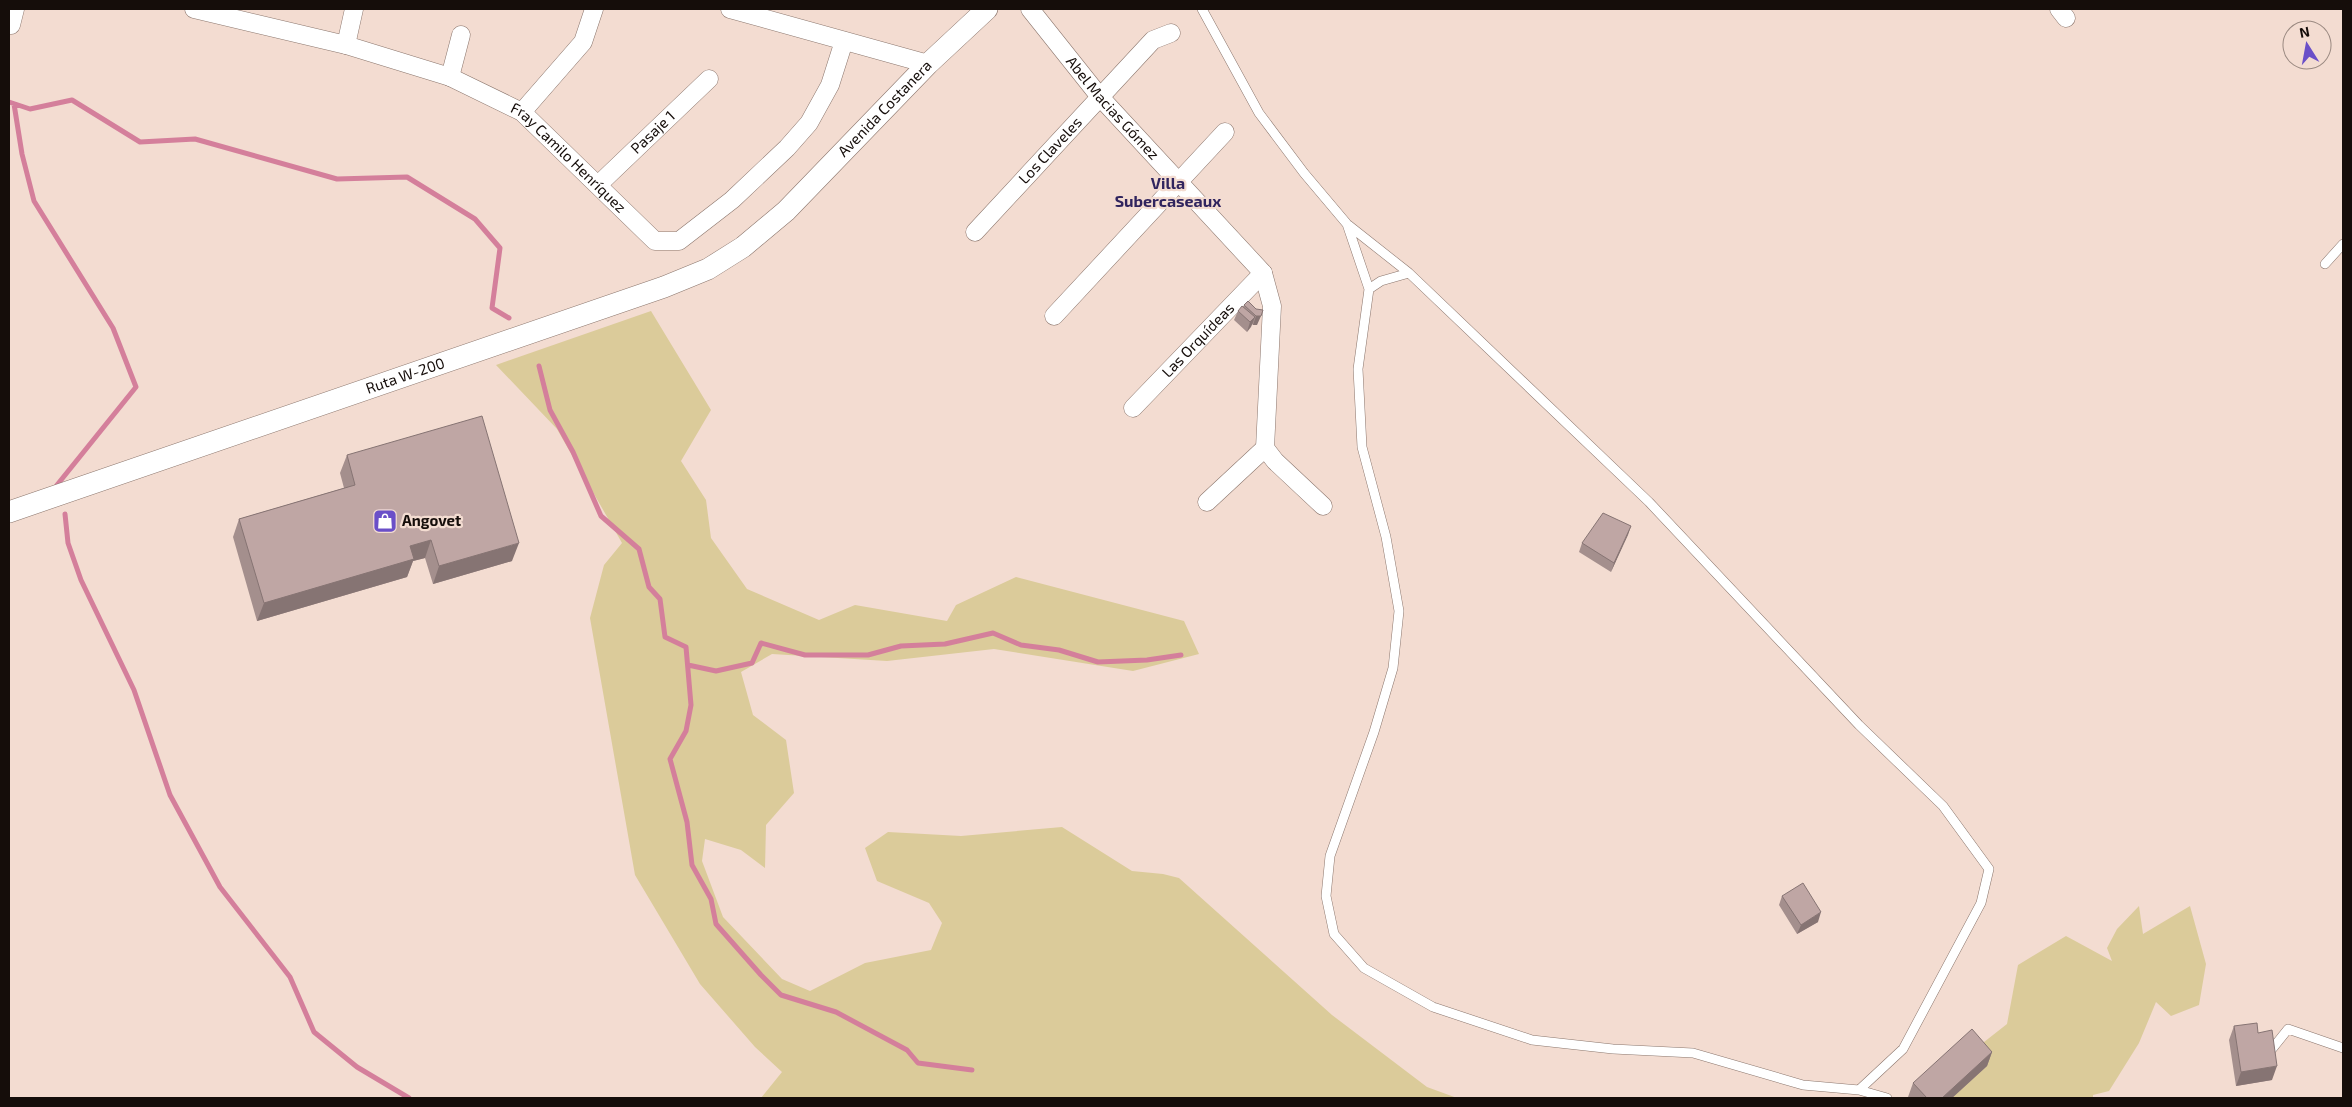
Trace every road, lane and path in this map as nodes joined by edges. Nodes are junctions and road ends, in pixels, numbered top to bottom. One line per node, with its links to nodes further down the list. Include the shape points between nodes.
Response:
1 (194, 9): 8 (street, Fray Camilo Henríquez)
2 (354, 9): 12 (street)
3 (594, 9): 17 (street, via 583,42)
4 (730, 9): 11 (street)
5 (987, 9): 13 (street, Avenida Costanera)
6 (1030, 9): 16 (street, Abel Macias Gómez)
7 (1202, 9): 22 (lane, via 1259,113)
8 (236, 14): 12 (street, Fray Camilo Henríquez)
9 (1171, 33): 16 (street, Los Claveles, via 1153,40)
10 (461, 35): 14 (street)
11 (844, 41): 13 (street); 20 (street, Fray Camilo Henríquez, via 830,85 809,123 732,200 679,241 655,241)
12 (346, 45): 14 (street, Fray Camilo Henríquez)
13 (928, 64): 21 (street, Avenida Costanera)
14 (450, 77): 17 (street, Fray Camilo Henríquez)
15 (709, 79): 20 (street, Pasaje 1)
16 (1100, 97): 19 (street, Abel Macias Gómez); 23 (street, Los Claveles)
17 (522, 112): 20 (street, Fray Camilo Henríquez)
18 (1225, 132): 19 (street)
19 (1177, 182): 26 (street, Abel Macias Gómez); 29 (street)
20 (598, 185)
21 (786, 211): 34 (street, Ruta W-200, via 743,247 708,269 664,287)
22 (1347, 224): 27 (lane); 28 (lane)
23 (975, 232)
24 (2343, 244): 25 (lane)
25 (2325, 264)
26 (1263, 273): 30 (street, Las Orquídeas); 31 (street, Abel Macias Gómez, via 1272,306)
27 (1408, 273): 28 (lane, via 1381,280); 37 (lane, via 1649,502 1860,725 1943,806 1989,869 1981,903 1903,1049)
28 (1369, 289): 37 (lane, via 1358,369 1362,447 1386,538 1399,611 1392,668 1374,732 1330,856 1326,896 1334,934 1364,968 1433,1007 1532,1040 1613,1049 1693,1052 1803,1085)
29 (1054, 316)
30 (1133, 408)
31 (1265, 448): 32 (street); 33 (street)
32 (1208, 502)
33 (1323, 506)
34 (9, 512)
35 (2272, 1048): 36 (lane, via 2288,1029)
36 (2343, 1048)
37 (1859, 1090): 38 (lane)
38 (1887, 1098)

